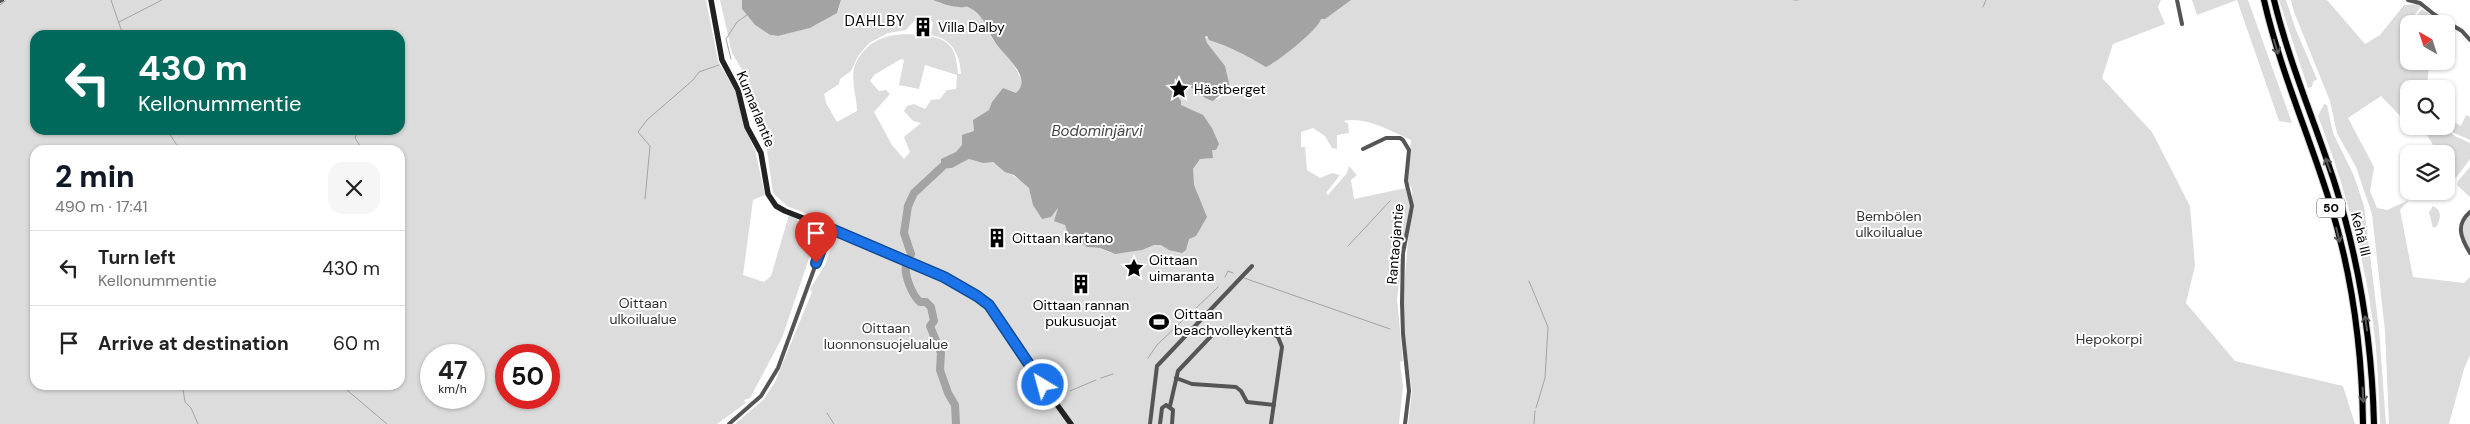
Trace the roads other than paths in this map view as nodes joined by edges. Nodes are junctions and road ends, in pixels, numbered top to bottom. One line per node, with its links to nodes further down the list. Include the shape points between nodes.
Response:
1 (711, 0): 10 (main road, Kunnarlantie, via 722,60 738,90 747,127 761,153 768,194 782,209)
2 (2177, 0): 6 (street)
3 (2264, 0): 23 (highway, Kehä III / 50, one-way to 23, via 2343,253 2359,350)
4 (2274, 0): 24 (highway, Kehä III / 50, one-way to 4, via 2369,346 2355,260 2333,180)
5 (2408, 0): 7 (street, via 2420,3)
6 (2182, 24)
7 (2470, 40)
8 (1362, 149): 22 (street, Rantaojantie, via 1386,138 1400,138 1409,150 1406,181 1412,206 1404,253 1402,303 1409,392)
9 (2470, 212): 11 (street, via 2460,226 2462,239)
10 (829, 228): 16 (street, via 778,368 761,396); 17 (main road, Kunnarlantie, via 944,277 983,300 1001,320 1024,360)
11 (2470, 253)
12 (1252, 266): 18 (street, via 1158,366)
13 (1176, 378): 14 (street, via 1192,384 1236,387 1247,402); 14 (street, via 1181,367 1218,329 1268,332 1278,336 1282,347); 15 (street)
14 (1274, 405): 21 (street)
15 (1170, 406): 19 (street, via 1162,408); 20 (street, via 1173,410)
16 (729, 424)
17 (1072, 424)
18 (1150, 424)
19 (1160, 424)
20 (1172, 424)
21 (1271, 424)
22 (1405, 424)
23 (2364, 424)
24 (2374, 424)

